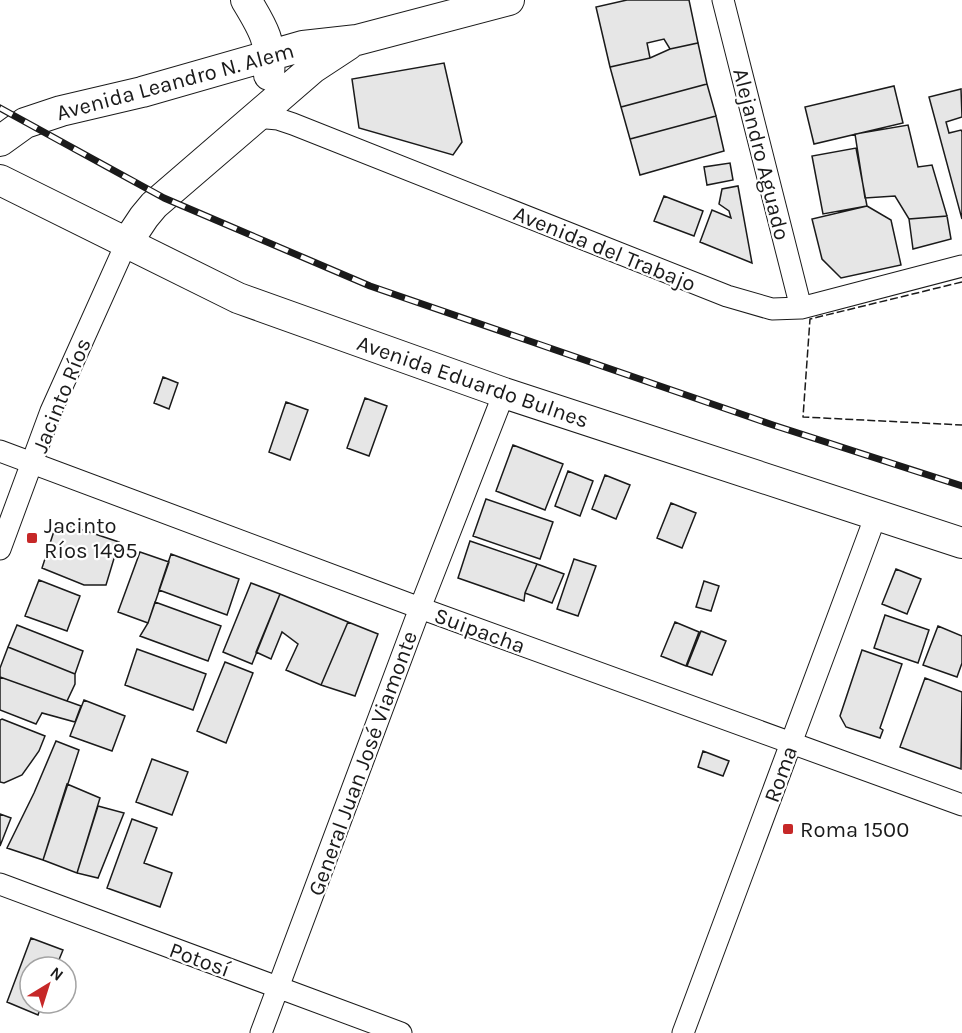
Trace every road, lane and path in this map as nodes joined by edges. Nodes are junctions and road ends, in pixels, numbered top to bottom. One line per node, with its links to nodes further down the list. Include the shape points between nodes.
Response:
1 (246, 0): 5 (main road)
2 (509, 0): 4 (main road, Avenida Leandro N. Alem)
3 (723, 0): 11 (street, Alejandro Aguado)
4 (357, 40): 5 (main road, Avenida Leandro N. Alem, via 303,46); 6 (main road, Avenida Leandro N. Alem, via 313,68)
5 (271, 55): 6 (main road, via 269,79); 7 (main road, Avenida Leandro N. Alem, via 61,111 25,123)
6 (256, 117): 9 (main road, Avenida Leandro N. Alem, via 154,205); 11 (street, Avenida del Trabajo, via 293,124 727,296 772,309)
7 (0, 141)
8 (0, 180): 9 (main road, Avenida Eduardo Bulnes)
9 (126, 244): 12 (main road, Avenida Eduardo Bulnes, via 238,298); 14 (street, Jacinto Ríos, via 51,411)
10 (962, 266): 11 (street, Avenida del Trabajo)
11 (801, 308)
12 (504, 393): 15 (main road, Avenida Eduardo Bulnes); 18 (street, General Juan José Viamonte)
13 (0, 451): 14 (street, Suipacha)
14 (33, 464): 17 (street, Jacinto Ríos); 18 (street, Suipacha)
15 (876, 514): 16 (main road, Avenida Eduardo Bulnes); 19 (street, Roma)
16 (962, 543)
17 (0, 549)
18 (420, 608): 19 (street, Suipacha); 22 (street, General Juan José Viamonte)
19 (791, 743): 20 (street, Suipacha); 25 (street, Roma)
20 (962, 805)
21 (0, 884): 22 (street, Potosí)
22 (279, 988): 23 (street, General Juan José Viamonte); 24 (street, Potosí)
23 (261, 1033)
24 (401, 1033)
25 (683, 1033)

